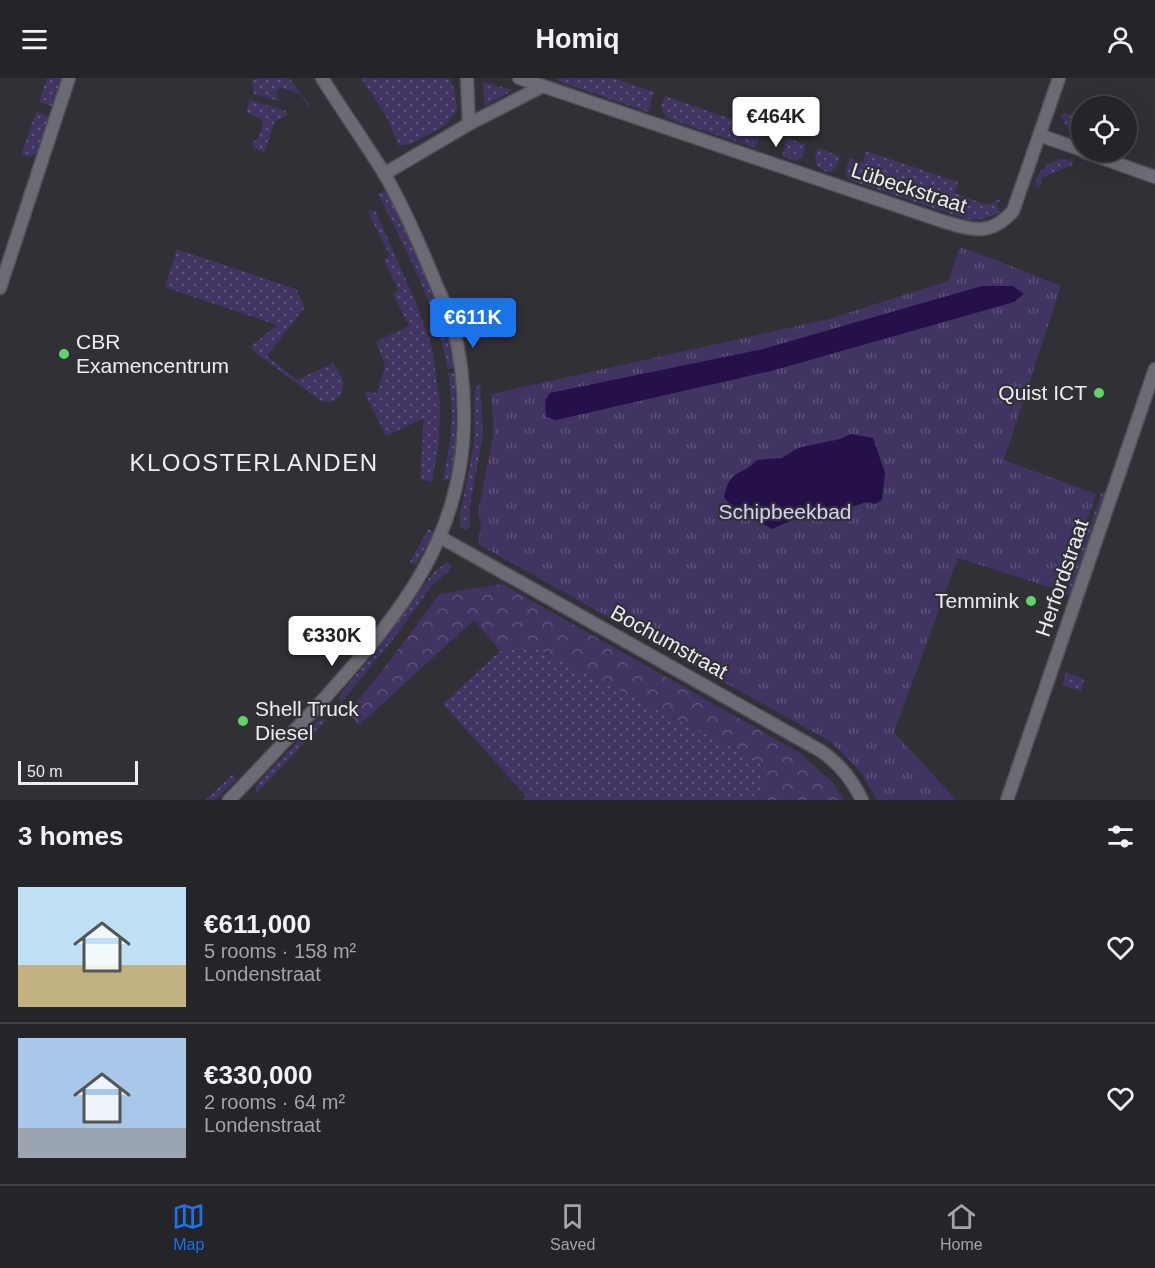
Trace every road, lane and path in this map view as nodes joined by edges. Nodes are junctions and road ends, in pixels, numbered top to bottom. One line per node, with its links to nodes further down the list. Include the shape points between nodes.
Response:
1 (69, 78): 13 (street)
2 (322, 78): 11 (street)
3 (467, 78): 7 (street)
4 (519, 78): 6 (street, Lübeckstraat)
5 (1059, 78): 8 (street, Lübeckstraat)
6 (543, 86): 7 (street); 8 (street, Lübeckstraat, via 978,230 992,228 1013,211)
7 (469, 124): 11 (street)
8 (1039, 135): 9 (street)
9 (1071, 147)
10 (1113, 162): 12 (street)
11 (384, 174): 15 (street, via 422,248 459,354 464,387 464,444 454,499)
12 (1155, 177)
13 (0, 288)
14 (1155, 369): 18 (street, Herfordstraat)
15 (440, 537): 16 (street, via 417,582 380,633); 17 (street, Bochumstraat, via 821,751 849,775)
16 (229, 800)
17 (862, 800)
18 (1007, 800)

